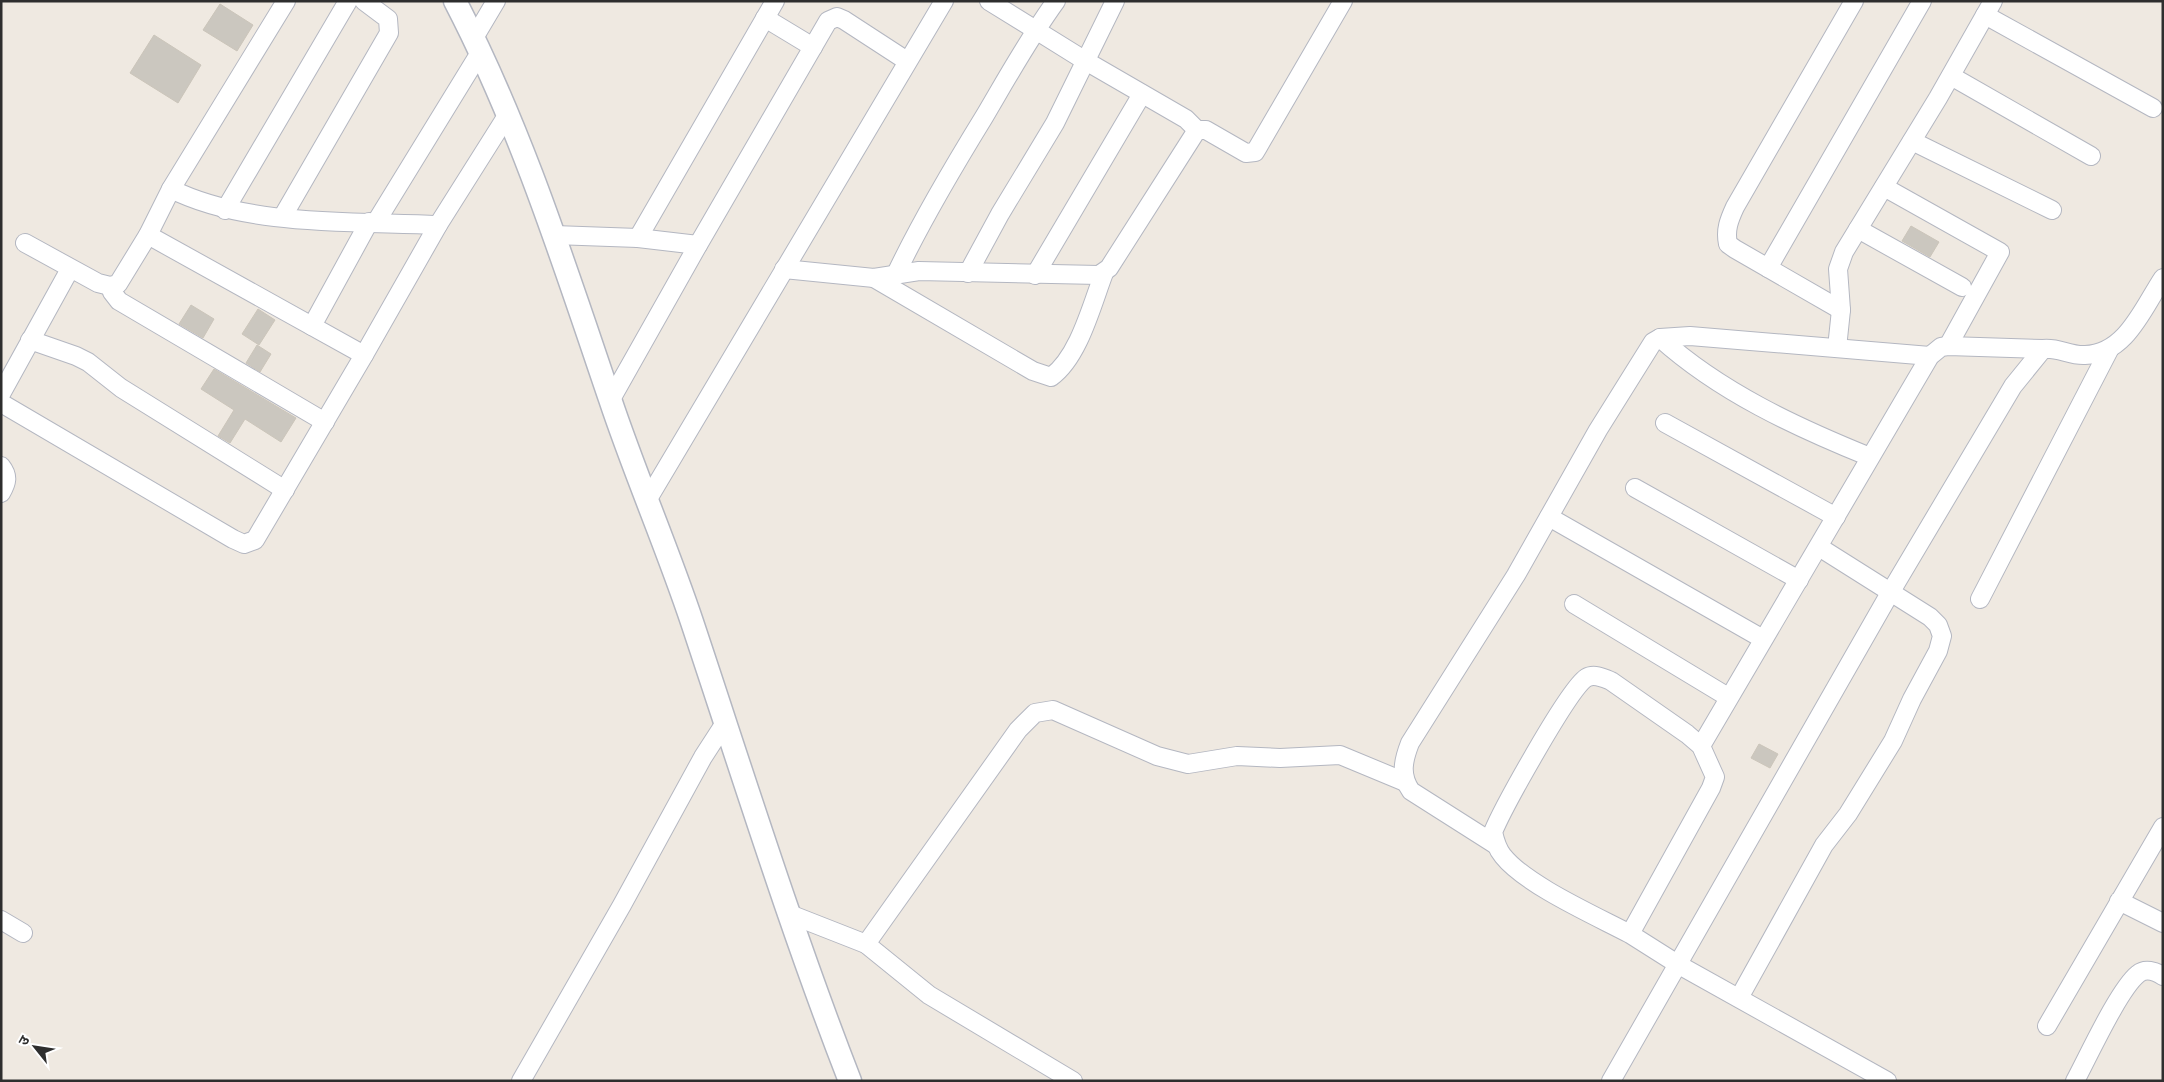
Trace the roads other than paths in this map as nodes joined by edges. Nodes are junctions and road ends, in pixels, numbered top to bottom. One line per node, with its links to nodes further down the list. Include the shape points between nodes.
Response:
1 (286, 1): 29 (street)
2 (348, 1): 30 (street)
3 (364, 1): 32 (street, via 388,18 389,33)
4 (456, 1): 17 (street)
5 (496, 1): 17 (street)
6 (775, 1): 15 (street)
7 (944, 1): 20 (street)
8 (989, 1): 16 (street)
9 (1056, 1): 16 (street)
10 (1114, 1): 19 (street)
11 (1342, 1): 25 (street, via 1255,152 1243,152 1206,130)
12 (1854, 1): 41 (street, via 1727,224 1728,244)
13 (1922, 1): 41 (street)
14 (1989, 8): 21 (street); 23 (street)
15 (766, 18): 18 (street); 38 (street)
16 (1035, 30): 19 (street); 47 (street, via 928,212)
17 (478, 44): 24 (street); 33 (street)
18 (813, 47): 20 (street, via 828,21 837,17); 40 (street)
19 (1084, 60): 22 (street); 44 (street, via 1055,123)
20 (907, 61): 43 (street)
21 (1951, 76): 26 (street); 27 (street)
22 (1142, 94): 25 (street, via 1190,121); 46 (street)
23 (2153, 108)
24 (508, 114): 34 (street); 37 (street)
25 (1197, 130): 45 (street)
26 (1912, 141): 28 (street); 31 (street)
27 (2091, 156)
28 (1884, 187): 35 (street); 56 (street, via 2000,252)
29 (171, 189): 30 (street); 36 (street)
30 (225, 210): 32 (street)
31 (2052, 210)
32 (283, 216): 33 (street)
33 (372, 222): 34 (street); 53 (street)
34 (438, 224): 60 (street)
35 (1858, 229): 51 (street); 52 (street, via 1839,262)
36 (148, 235): 50 (street, via 118,284); 53 (street)
37 (554, 235): 38 (street); 63 (street)
38 (638, 238): 40 (street)
39 (25, 244): 42 (street)
40 (698, 245): 63 (street)
41 (1768, 268): 52 (street)
42 (70, 269): 50 (street); 55 (street)
43 (784, 269): 48 (street); 72 (street)
44 (968, 273): 46 (street); 47 (street, via 918,271)
45 (1104, 273): 46 (street, via 1089,276); 48 (street, via 1076,346 1062,370 1051,377 1033,371)
46 (1035, 275)
47 (895, 276): 48 (street)
48 (874, 278)
49 (2163, 278): 59 (street, via 2123,339)
50 (110, 286): 65 (street, via 119,301)
51 (1962, 287)
52 (1841, 310): 57 (street)
53 (312, 326): 60 (street)
54 (1660, 338): 57 (street, via 1690,336); 67 (street, via 1691,364 1775,414); 73 (street, via 1647,350)
55 (30, 340): 62 (street); 70 (street, via 88,362 121,388)
56 (1948, 346): 58 (street); 61 (street, via 1940,347)
57 (1837, 348): 61 (street)
58 (2043, 349): 59 (street, via 2082,355); 77 (street, via 2013,386)
59 (2109, 350): 78 (street)
60 (364, 356): 65 (street)
61 (1930, 356): 67 (street)
62 (1, 394)
63 (610, 401): 72 (street)
64 (1, 403): 70 (street, via 244,544 255,540)
65 (325, 422): 70 (street)
66 (1665, 423): 74 (street)
67 (1870, 457): 74 (street)
68 (1, 466): 71 (street, via 7,479)
69 (1635, 488): 76 (street)
70 (285, 490)
71 (1, 493)
72 (648, 499): 82 (street)
73 (1549, 517): 80 (street); 84 (street, via 1410,744 1402,771)
74 (1836, 517): 75 (street)
75 (1819, 547): 76 (street); 77 (street)
76 (1799, 580): 80 (street)
77 (1890, 593): 94 (street); 96 (street, via 1938,625 1942,636 1938,652 1893,741 1824,846)
78 (1980, 598)
79 (1574, 604): 81 (street)
80 (1763, 639): 81 (street)
81 (1728, 697): 83 (street)
82 (725, 723): 88 (street); 98 (street)
83 (1700, 746): 86 (street, via 1612,680 1599,676 1587,678 1576,689 1546,736 1498,819 1493,832); 92 (street, via 1715,777 1711,788)
84 (1405, 782): 86 (street, via 1412,791); 93 (street, via 1340,756 1237,756 1188,764 1157,756 1053,710 1035,713 1018,730)
85 (2163, 827): 87 (street)
86 (1496, 845): 92 (street, via 1503,857 1526,876)
87 (2119, 901): 90 (street); 97 (street)
88 (787, 913): 93 (street); 99 (street)
89 (1, 920): 91 (street)
90 (2163, 923)
91 (23, 933)
92 (1630, 934): 94 (street)
93 (866, 944): 100 (street, via 929,995)
94 (1679, 965): 96 (street); 101 (street)
95 (2163, 976): 103 (street, via 2149,970 2138,974 2113,1009)
96 (1739, 998): 102 (street)
97 (2047, 1026)
98 (521, 1081)
99 (850, 1081)
100 (1073, 1081)
101 (1611, 1081)
102 (1888, 1081)
103 (2076, 1081)

